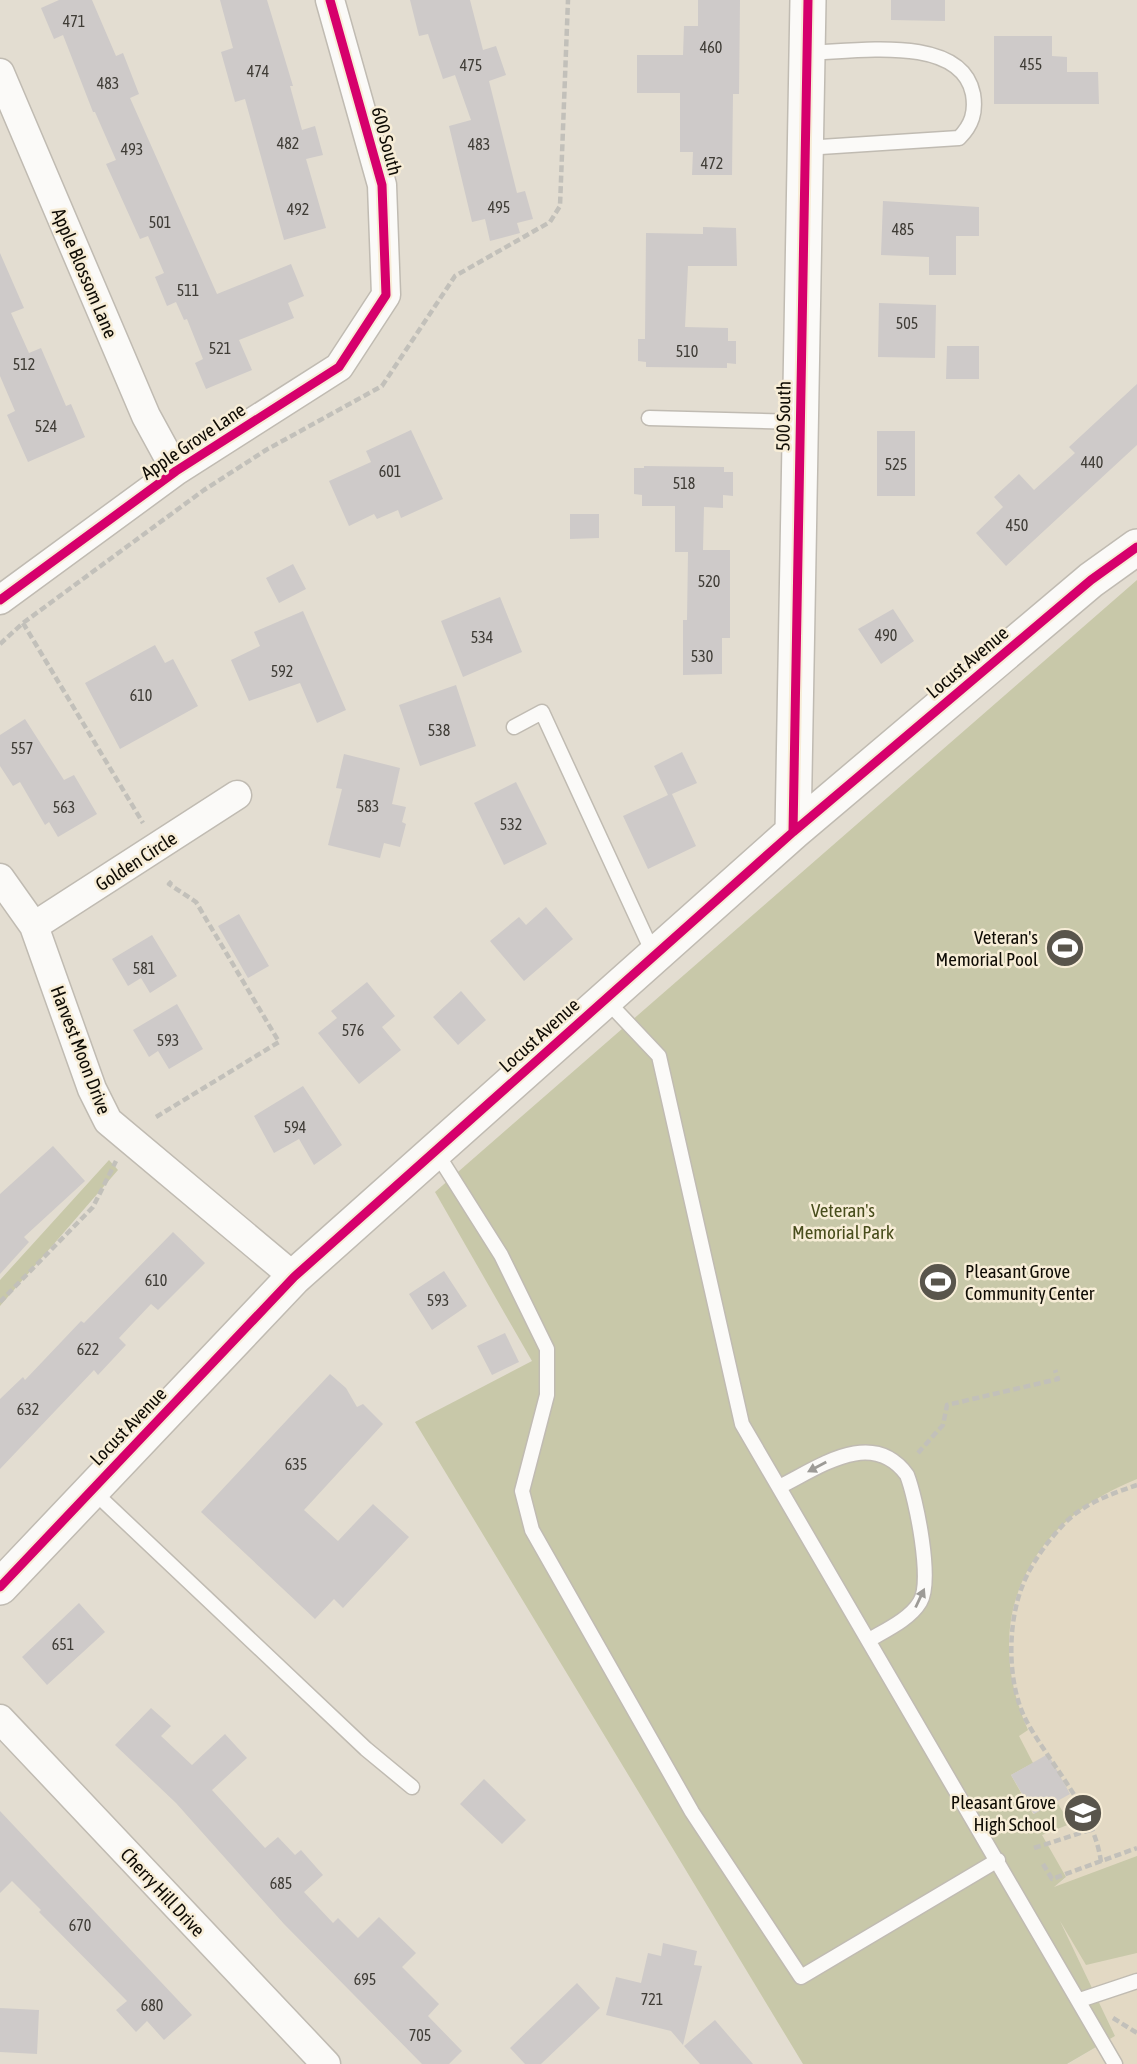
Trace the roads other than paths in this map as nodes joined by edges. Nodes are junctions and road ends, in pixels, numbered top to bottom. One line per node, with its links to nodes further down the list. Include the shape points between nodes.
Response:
1 (330, 0): 6 (street, 600 South, via 382,185)
2 (808, 0): 3 (street, 500 South)
3 (807, 53): 5 (street, 500 South); 5 (lane, via 926,51 958,66 967,76 974,112 969,128 959,138)
4 (0, 73): 9 (street, Apple Blossom Lane, via 146,416)
5 (805, 148): 8 (street, 500 South)
6 (386, 295): 9 (street, Apple Grove Lane, via 339,367)
7 (649, 418): 8 (lane)
8 (800, 422): 14 (street, 500 South)
9 (176, 471): 11 (street, Apple Grove Lane)
10 (1137, 547): 14 (street, Locust Avenue, via 1091,580)
11 (0, 600)
12 (514, 727): 17 (lane, via 542,712)
13 (237, 795): 16 (street, Golden Circle)
14 (793, 832): 17 (street, Locust Avenue)
15 (0, 877): 16 (street, Harvest Moon Drive)
16 (34, 926): 20 (street, Harvest Moon Drive, via 92,1089 108,1121)
17 (654, 956): 18 (street, Locust Avenue)
18 (606, 999): 19 (street, Locust Avenue); 21 (lane, via 659,1056 742,1424)
19 (435, 1151): 20 (street, Locust Avenue); 27 (lane, via 501,1255 547,1349 547,1395 522,1491 532,1530 692,1812 801,1977)
20 (294, 1277): 22 (street, Locust Avenue)
21 (779, 1487): 24 (lane); 24 (lane, one-way to 21, via 923,1598 925,1572 907,1475 885,1456 858,1452)
22 (92, 1490): 23 (street, Locust Avenue); 26 (lane)
23 (0, 1587)
24 (869, 1640): 27 (lane)
25 (0, 1719): 30 (street, Cherry Hill Drive)
26 (412, 1787)
27 (998, 1860): 29 (lane)
28 (1137, 1981): 29 (lane)
29 (1080, 2000): 31 (lane)
30 (326, 2064)
31 (1115, 2064)

